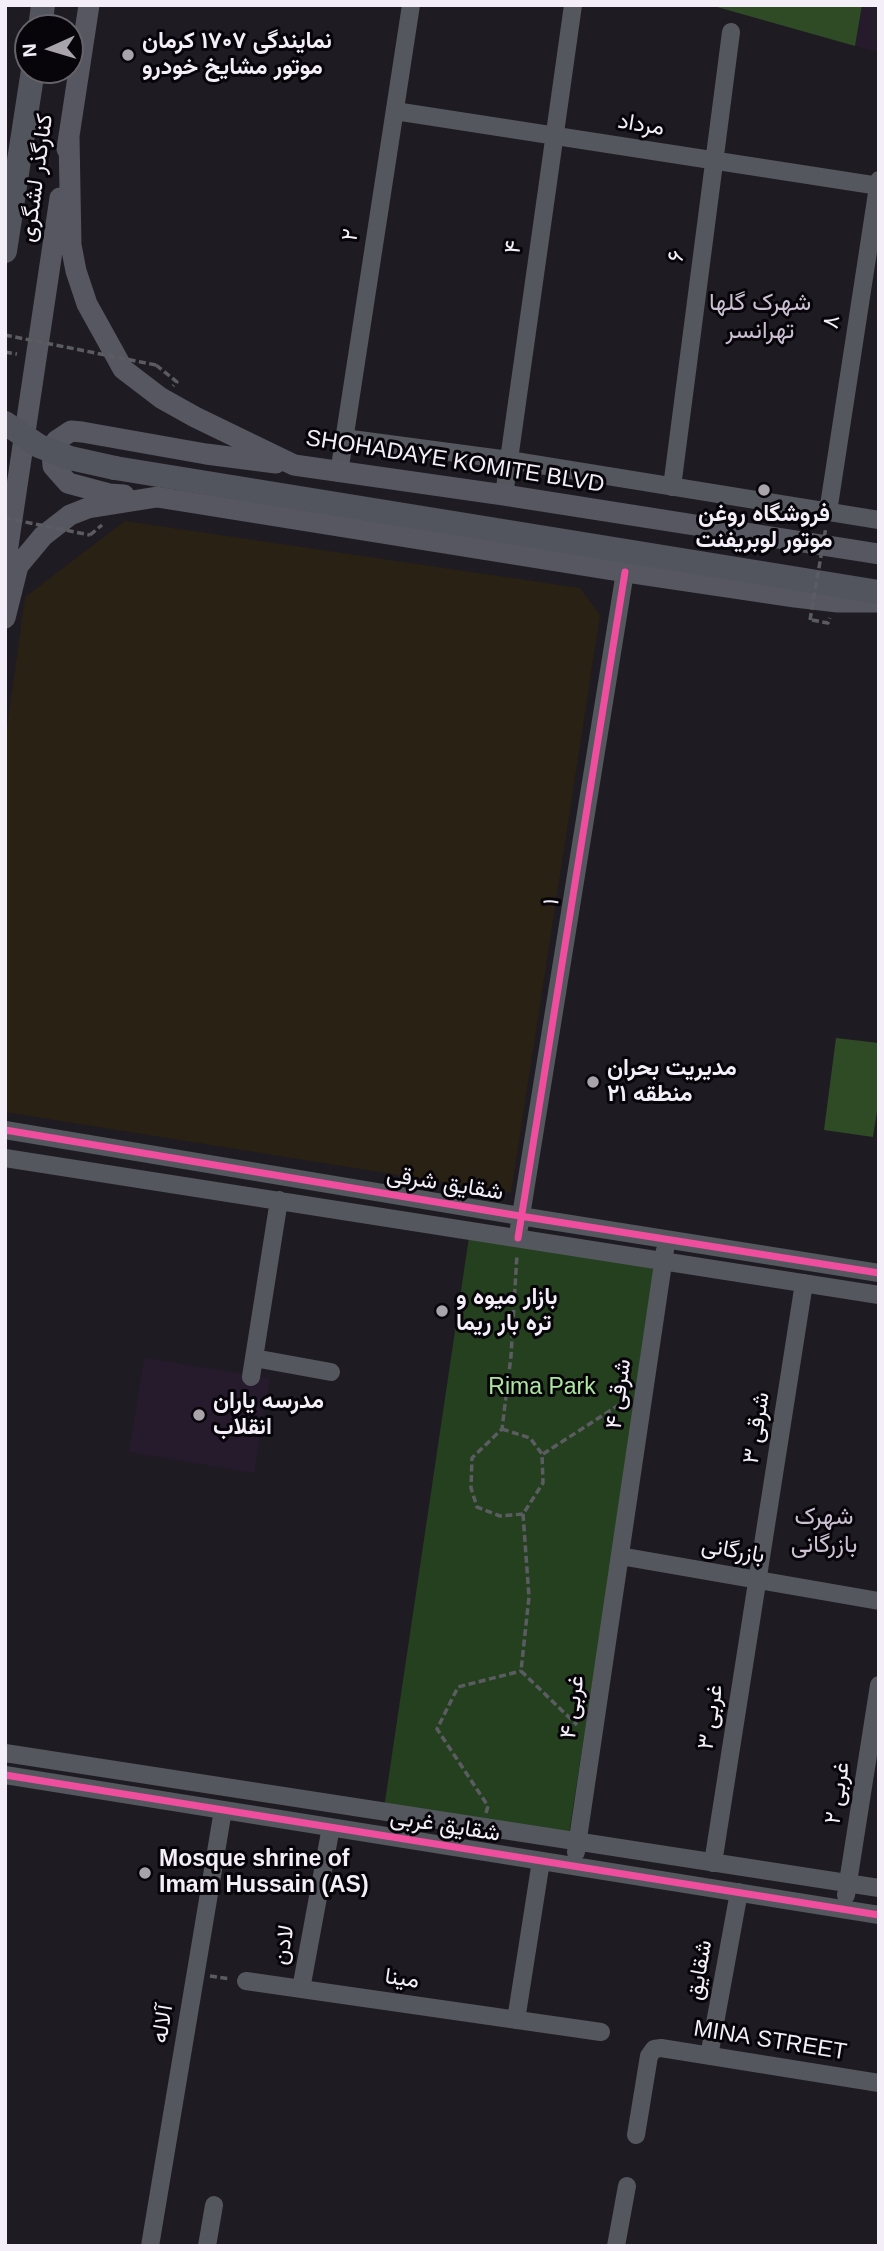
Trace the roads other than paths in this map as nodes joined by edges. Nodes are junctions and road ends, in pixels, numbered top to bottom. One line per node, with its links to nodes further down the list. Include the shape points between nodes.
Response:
1 (89, 5): 7 (main road, کنارگذر لشگری)
2 (411, 5): 6 (street, ۲)
3 (573, 5): 8 (street, ۴)
4 (731, 33): 9 (street, ۶)
5 (31, 84): 11 (highway)
6 (395, 111): 8 (street, مرداد); 13 (street, ۲)
7 (69, 136): 15 (main road, SHOHADAYE KOMITE BLVD, via 71,245 76,271 123,369 161,398); 23 (main road, کنارگذر لشگری)
8 (554, 136): 9 (street, مرداد); 14 (street, ۴)
9 (714, 161): 10 (street, مرداد); 17 (street, ۶)
10 (878, 184): 20 (street, ۸)
11 (5, 251)
12 (5, 423): 25 (highway, bridge, via 40,446 115,468)
13 (344, 439): 14 (street); 16 (street, ۲)
14 (509, 460): 17 (street); 18 (street, ۴)
15 (294, 465): 16 (main road, SHOHADAYE KOMITE BLVD); 19 (main road, via 82,432 71,431 56,441 53,466 68,483 108,494)
16 (339, 472): 18 (main road, SHOHADAYE KOMITE BLVD)
17 (672, 486): 20 (street)
18 (504, 495): 22 (main road, SHOHADAYE KOMITE BLVD)
19 (157, 497): 24 (main road); 27 (main road, via 70,515 43,536 18,566)
20 (827, 519): 21 (street)
21 (879, 520)
22 (879, 554)
23 (5, 566)
24 (625, 572): 26 (main road, via 827,601); 31 (street, ۱)
25 (879, 592)
26 (879, 602)
27 (5, 618)
28 (5, 1130): 31 (street, شقایق شرقی)
29 (5, 1157): 30 (street, شقایق شرقی)
30 (279, 1200): 32 (street, شقایق شرقی); 38 (street)
31 (520, 1216): 32 (street, ۱); 33 (street, شقایق شرقی)
32 (517, 1238): 34 (street, شقایق شرقی)
33 (666, 1239): 34 (street, ۴ شرقی); 35 (street, شقایق شرقی)
34 (663, 1261): 36 (street, شقایق شرقی); 41 (street, ۴ شرقی)
35 (879, 1273)
36 (804, 1283): 37 (street, شقایق شرقی); 42 (street, ۳ شرقی)
37 (879, 1295)
38 (254, 1358): 39 (street); 40 (street)
39 (331, 1372)
40 (251, 1377)
41 (620, 1556): 42 (street, بازرگانی); 51 (street, ۴ غربی)
42 (758, 1580): 43 (street, بازرگانی); 53 (street, ۳ غربی)
43 (879, 1601)
44 (879, 1685): 55 (street, ۲ غربی)
45 (5, 1753): 47 (street, شقایق غربی)
46 (5, 1775): 48 (street, شقایق غربی)
47 (144, 1775): 48 (street); 51 (street, شقایق غربی)
48 (141, 1797): 49 (street, شقایق غربی)
49 (223, 1810): 50 (street, شقایق غربی); 69 (street, آلاله)
50 (331, 1827): 52 (street, شقایق غربی); 61 (street, لادن)
51 (578, 1842): 53 (street, شقایق غربی); 54 (street, ۴ غربی)
52 (541, 1861): 54 (street, شقایق غربی); 62 (street)
53 (713, 1863): 55 (street, شقایق غربی)
54 (574, 1866): 57 (street, شقایق غربی)
55 (849, 1884): 56 (street, شقایق غربی); 58 (street, ۲ غربی)
56 (879, 1888)
57 (738, 1892): 58 (street, شقایق غربی); 64 (street, شقایق)
58 (843, 1909): 59 (street, شقایق غربی)
59 (879, 1915)
60 (246, 1981): 61 (street, مینا)
61 (301, 1989): 62 (street, مینا)
62 (516, 2020): 63 (street, مینا)
63 (601, 2032)
64 (709, 2056): 65 (street, MINA STREET); 66 (street, MINA STREET, via 654,2049)
65 (879, 2083)
66 (636, 2135)
67 (627, 2186): 71 (street)
68 (214, 2205): 70 (street)
69 (150, 2246)
70 (207, 2246)
71 (616, 2246)

